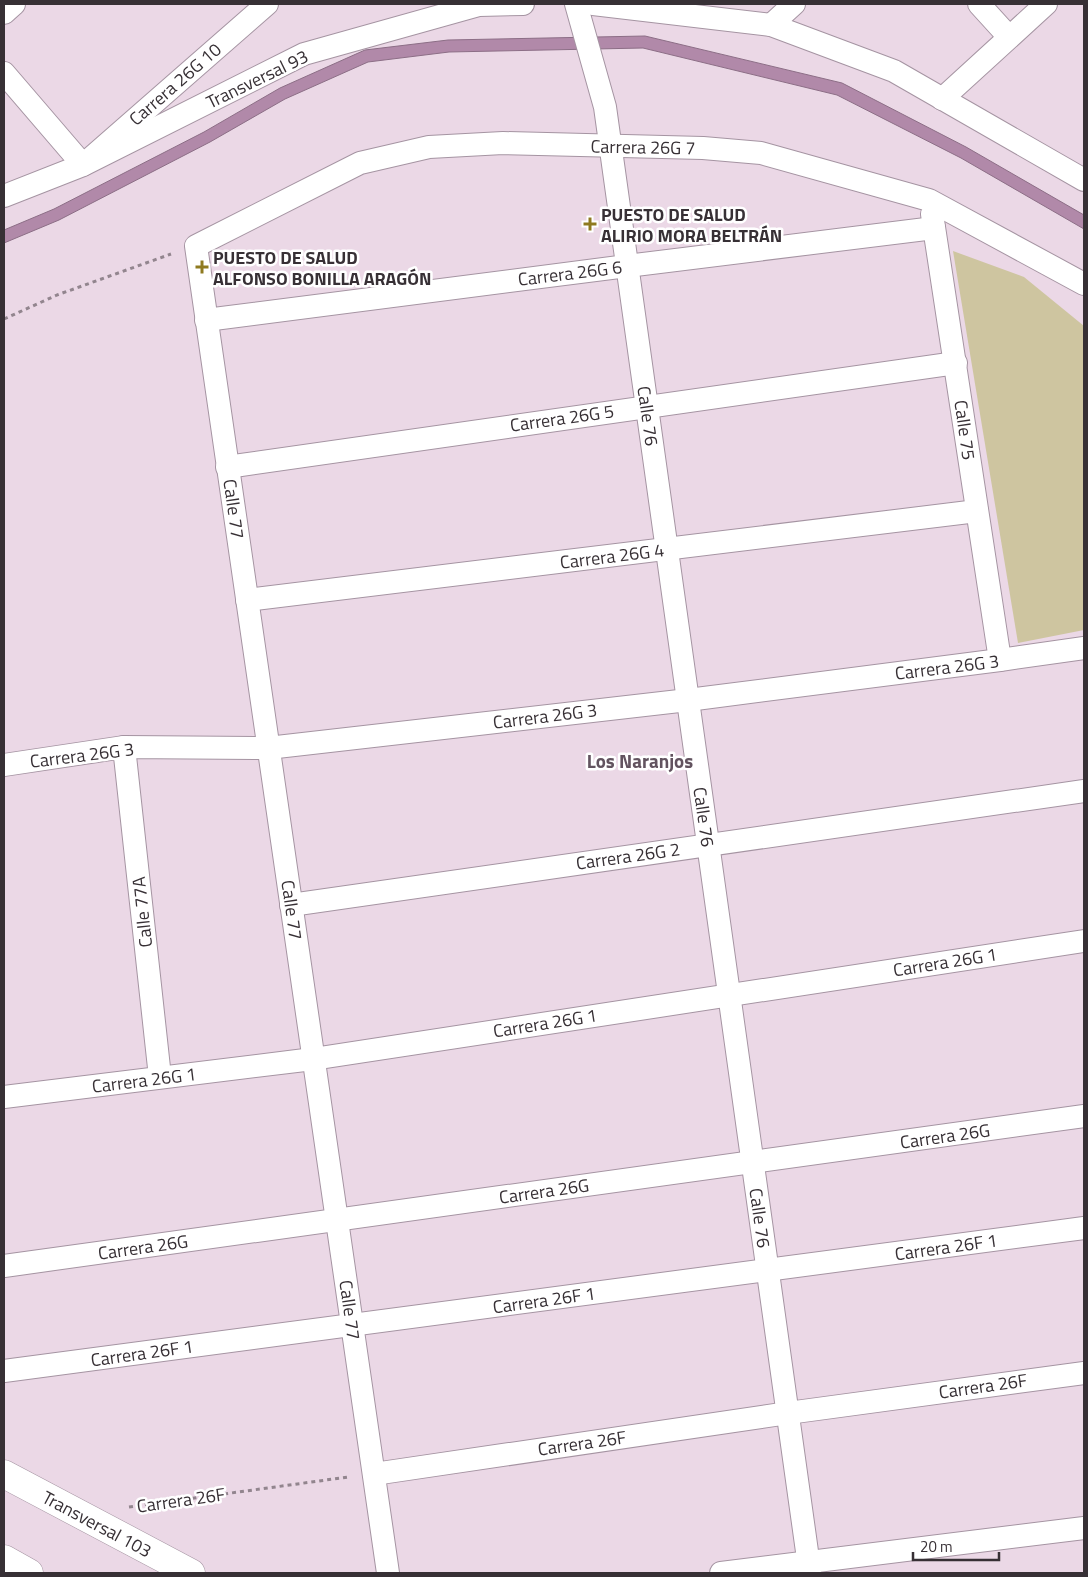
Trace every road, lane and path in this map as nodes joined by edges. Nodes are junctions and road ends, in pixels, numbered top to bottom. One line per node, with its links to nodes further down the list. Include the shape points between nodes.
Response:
1 (14, 4): 9 (street)
2 (267, 4): 15 (street, Carrera 26G 10)
3 (523, 4): 7 (street, Transversal 93)
4 (794, 4): 10 (street)
5 (980, 4): 11 (street)
6 (1046, 4): 11 (street)
7 (478, 5): 15 (street, Transversal 93, via 304,54)
8 (583, 8): 10 (street); 14 (street, Calle 76, via 605,107)
9 (4, 13)
10 (771, 25): 13 (street, via 894,71)
11 (1009, 37): 13 (street)
12 (4, 73): 15 (street)
13 (942, 99): 16 (street)
14 (610, 147): 18 (street, Carrera 26G 7, via 703,148 761,153); 20 (street, Carrera 26G 7, via 503,143 428,147 360,163); 21 (street, Calle 76)
15 (84, 164): 17 (street, Transversal 93)
16 (1084, 180)
17 (4, 196)
18 (930, 200): 19 (street, Calle 75); 22 (street, Carrera 26G 7)
19 (934, 228): 21 (street, Carrera 26G 6); 25 (street, Calle 75)
20 (196, 246): 23 (path, via 57,295); 24 (street, Calle 77)
21 (627, 266): 24 (street, Carrera 26G 6); 26 (street, Calle 76)
22 (1084, 284)
23 (4, 319)
24 (206, 320): 27 (street, Calle 77)
25 (956, 363): 26 (street, Carrera 26G 5); 28 (street, Calle 75)
26 (646, 406): 27 (street, Carrera 26G 5); 29 (street, Calle 76)
27 (227, 467): 30 (street, Calle 77)
28 (977, 510): 29 (street, Carrera 26G 4); 32 (street, Calle 75)
29 (667, 550): 30 (street, Carrera 26G 4); 33 (street, Calle 76)
30 (247, 600): 35 (street, Calle 77)
31 (1084, 648): 32 (street, Carrera 26G 3)
32 (1000, 660): 33 (street, Carrera 26G 3)
33 (688, 700): 35 (street, Carrera 26G 3); 38 (street, Calle 76)
34 (124, 746): 35 (street, Carrera 26G 3); 36 (street, Carrera 26G 3); 43 (street, Calle 77A)
35 (268, 748): 39 (street, Calle 77)
36 (4, 765)
37 (1084, 791): 38 (street, Carrera 26G 2)
38 (708, 845): 39 (street, Carrera 26G 2); 41 (street, Calle 76)
39 (291, 905): 42 (street, Calle 77)
40 (1084, 941): 41 (street, Carrera 26G 1)
41 (729, 994): 42 (street, Carrera 26G 1); 46 (street, Calle 76)
42 (313, 1059): 43 (street, Carrera 26G 1); 47 (street, Calle 77)
43 (160, 1077): 44 (street, Carrera 26G 1)
44 (4, 1097)
45 (1084, 1116): 46 (street, Carrera 26G)
46 (753, 1162): 47 (street, Carrera 26G); 50 (street, Calle 76)
47 (337, 1220): 49 (street, Carrera 26G); 51 (street, Calle 77)
48 (1084, 1228): 50 (street, Carrera 26F 1)
49 (4, 1266)
50 (768, 1270): 51 (street, Carrera 26F 1); 54 (street, Calle 76)
51 (352, 1325): 52 (street, Carrera 26F 1); 56 (street, Calle 77)
52 (4, 1371)
53 (1084, 1372): 54 (street, Carrera 26F)
54 (788, 1413): 56 (street, Carrera 26F); 60 (street, Calle 76)
55 (4, 1474): 62 (street, Transversal 103)
56 (374, 1474): 57 (path, Carrera 26F); 63 (street, Calle 77)
57 (129, 1507)
58 (1084, 1528): 60 (street)
59 (4, 1559): 61 (street)
60 (810, 1567): 64 (street)
61 (29, 1573)
62 (191, 1573)
63 (388, 1573)
64 (721, 1573)

